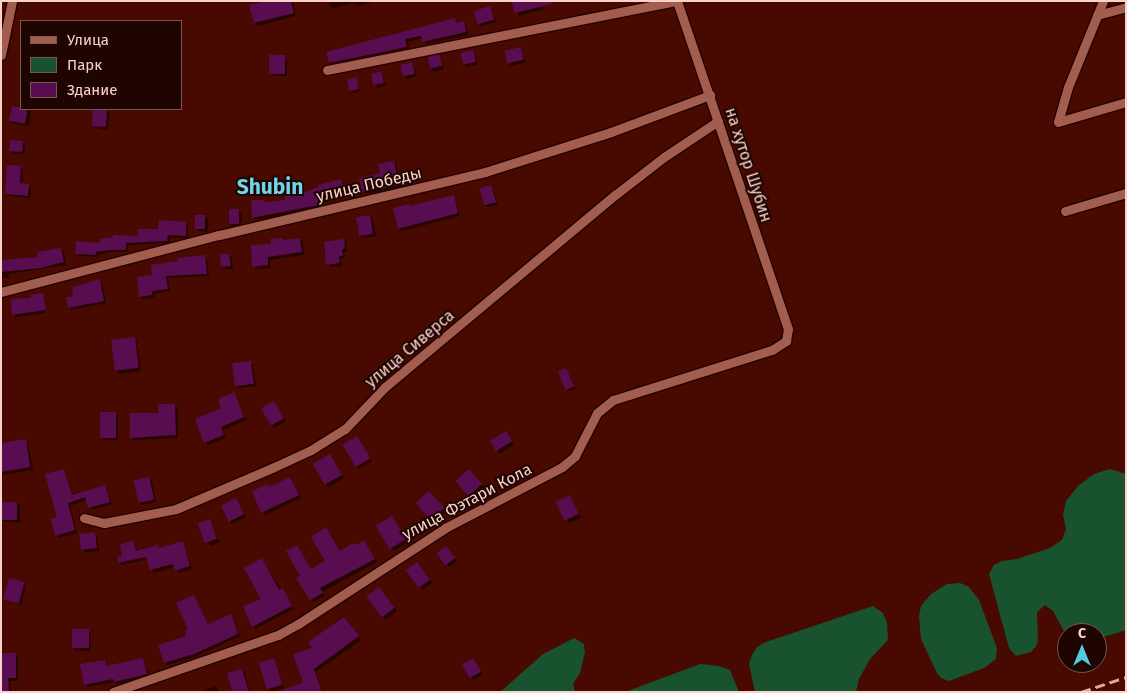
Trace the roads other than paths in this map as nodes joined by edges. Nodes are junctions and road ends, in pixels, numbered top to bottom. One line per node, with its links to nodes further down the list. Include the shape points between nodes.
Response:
1 (12, 1): 6 (street)
2 (677, 1): 7 (street); 8 (street, на хутор Шубин)
3 (1103, 1): 5 (street)
4 (1126, 6): 5 (street)
5 (1097, 15): 9 (street, via 1068,87 1058,122)
6 (1, 55)
7 (327, 70)
8 (710, 95): 10 (street, на хутор Шубин); 13 (street, улица Победы, via 611,132 485,172 219,235)
9 (1126, 102)
10 (718, 121): 14 (street, на хутор Шубин, via 786,322); 15 (street, улица Сиверса, via 614,195 385,387 338,433 311,450 176,509 104,523)
11 (1126, 193): 12 (street)
12 (1066, 211)
13 (1, 292)
14 (788, 338): 16 (street, улица Фэтари Кола, via 772,350 613,400 597,413 575,456 562,467 444,528 298,624 278,635)
15 (84, 518)
16 (113, 692)

